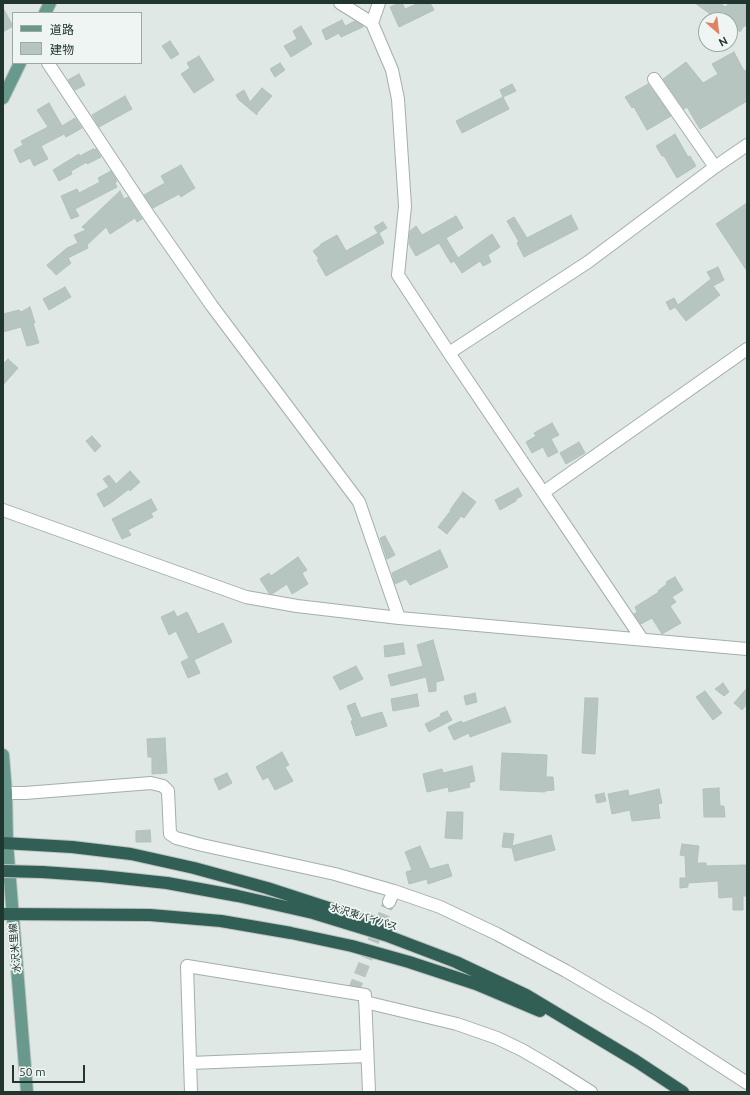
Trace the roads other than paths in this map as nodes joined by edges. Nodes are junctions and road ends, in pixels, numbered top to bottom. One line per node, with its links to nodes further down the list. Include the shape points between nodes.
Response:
1 (50, 3): 4 (main road)
2 (340, 3): 5 (street)
3 (380, 3): 5 (street)
4 (46, 12)
5 (372, 23): 13 (street, via 392,70 398,99 405,206 398,275)
6 (20, 64): 9 (main road)
7 (49, 64): 16 (street, via 150,218 212,306 360,502)
8 (654, 78): 11 (street)
9 (3, 98)
10 (747, 145): 11 (street)
11 (715, 167): 13 (street, via 588,262)
12 (747, 349): 14 (street)
13 (449, 352): 14 (street)
14 (544, 492): 17 (street)
15 (3, 510): 16 (street, via 246,597)
16 (399, 618): 17 (street)
17 (642, 639): 18 (street)
18 (747, 649)
19 (3, 755): 20 (main road, 水沢米里線)
20 (6, 793): 21 (main road, 水沢米里線); 23 (street, via 151,783 163,786 168,791 170,834 176,838 336,874)
21 (5, 843): 25 (main road, 水沢米里線); 26 (highway, via 131,854 267,888 392,929 496,976)
22 (3, 871): 26 (highway, 水沢東バイパス, bridge, via 100,876 167,883 312,913 386,935 456,962)
23 (394, 891): 24 (street); 31 (street, via 440,907 566,971)
24 (389, 902)
25 (8, 914): 28 (highway, via 150,915 221,921 291,933 409,962 469,982); 32 (main road, 水沢米里線)
26 (526, 996): 28 (highway, 水沢東バイパス)
27 (366, 1002): 29 (street); 30 (street, via 365,995 353,992 187,966); 35 (street, via 457,1024 497,1038 522,1050)
28 (581, 1029): 36 (highway, 水沢東バイパス)
29 (367, 1056): 30 (street); 34 (street)
30 (190, 1063): 33 (street)
31 (747, 1083)
32 (27, 1092)
33 (191, 1092)
34 (369, 1092)
35 (591, 1092)
36 (683, 1092)

